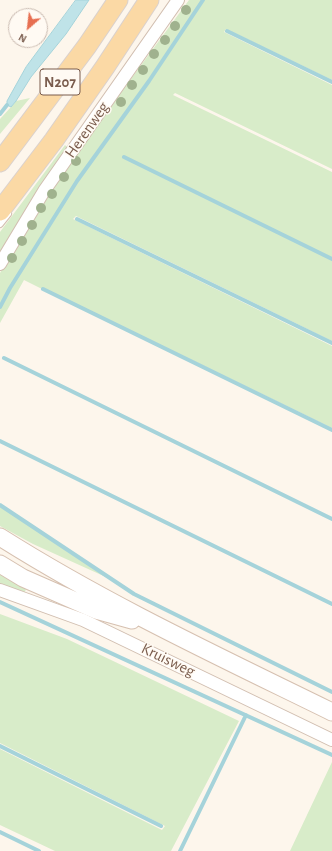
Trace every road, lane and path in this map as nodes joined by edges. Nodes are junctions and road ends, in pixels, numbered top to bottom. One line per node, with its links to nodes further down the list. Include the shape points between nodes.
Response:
1 (118, 0): 5 (main road, N207, via 87,46)
2 (149, 0): 4 (main road, Herenweg / N207)
3 (178, 0): 9 (street, Herenweg, via 44,191)
4 (54, 140): 6 (lane, Herenweg); 7 (main road, Herenweg / N207)
5 (0, 162)
6 (37, 174)
7 (5, 211): 8 (lane, Herenweg)
8 (0, 224)
9 (0, 264)
10 (0, 537): 13 (main road, Kruisweg)
11 (0, 564): 13 (main road, Kruisweg, via 23,578 96,610)
12 (0, 590): 15 (street, Kruisweg, via 83,620)
13 (159, 628): 14 (main road, Kruisweg)
14 (332, 712)
15 (332, 740)

